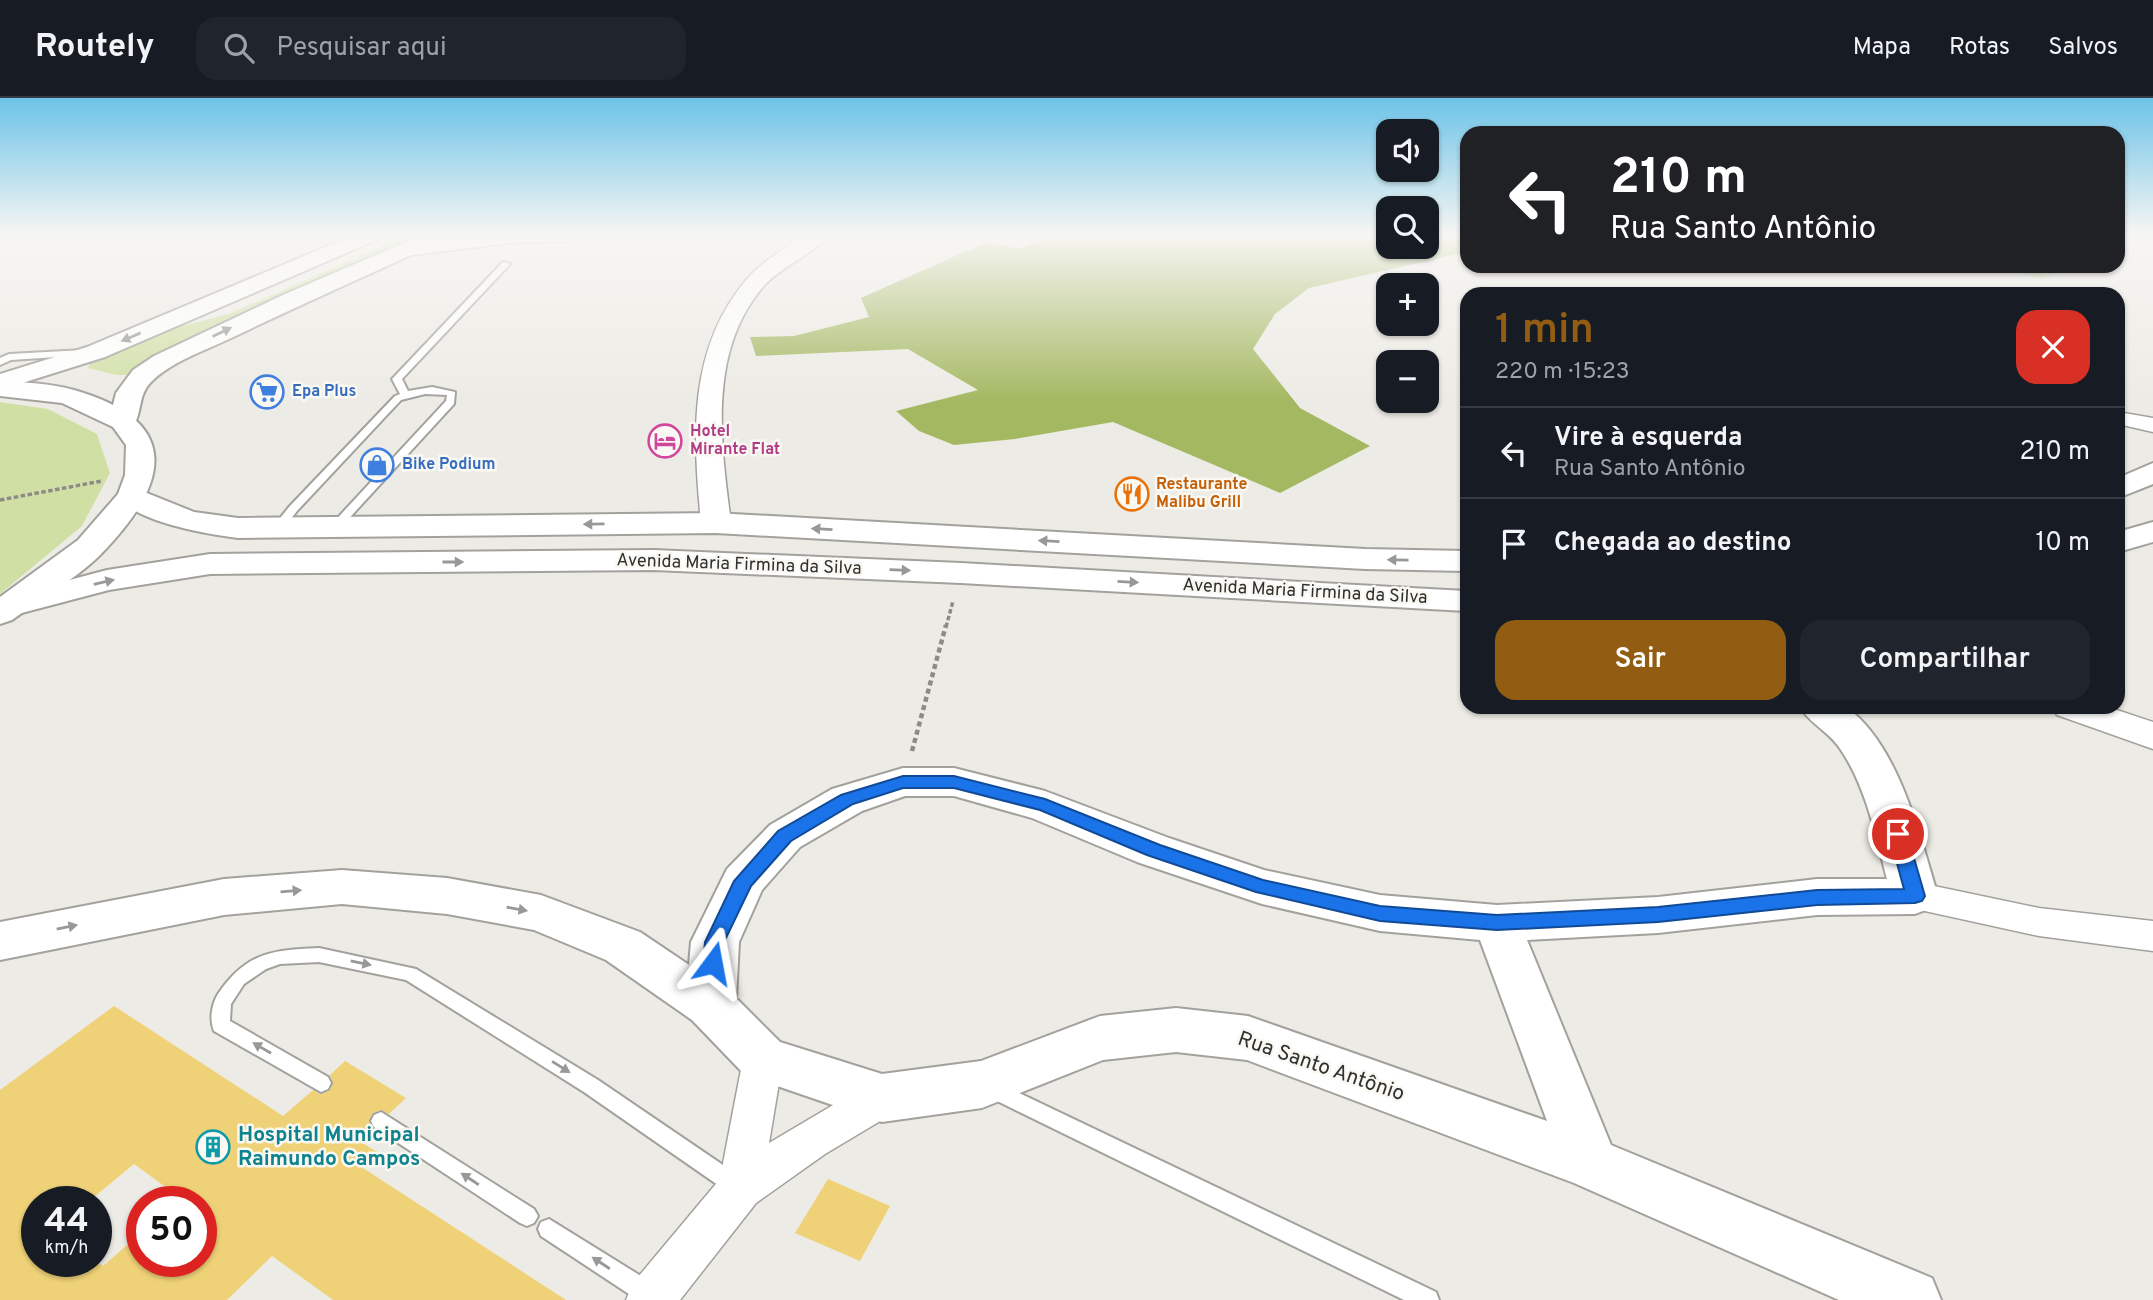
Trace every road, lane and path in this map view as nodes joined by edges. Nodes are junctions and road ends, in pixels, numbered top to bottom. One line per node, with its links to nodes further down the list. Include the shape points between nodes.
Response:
1 (242, 290): 5 (main road, one-way to 5)
2 (314, 290): 11 (main road, one-way to 2, via 129,393 163,361)
3 (481, 290): 9 (lane, via 397,379)
4 (750, 290): 15 (street, via 722,332 709,384 709,462)
5 (96, 352): 6 (lane); 7 (main road)
6 (3, 359)
7 (0, 382)
8 (0, 388): 11 (main road, via 68,396)
9 (405, 395): 17 (lane, via 452,394 451,402); 19 (lane, via 392,403)
10 (2125, 419): 12 (street)
11 (122, 421): 13 (main road, via 139,445)
12 (2153, 425)
13 (136, 485): 14 (path); 19 (main road, Avenida Maria Firmina da Silva, via 169,515 197,524); 28 (main road, via 90,547)
14 (0, 500)
15 (716, 523): 16 (main road, Avenida Maria Firmina da Silva); 23 (main road, Avenida Maria Firmina da Silva, one-way to 15)
16 (673, 524): 18 (main road, Avenida Maria Firmina da Silva, one-way to 18); 22 (main road)
17 (337, 525): 18 (main road, Avenida Maria Firmina da Silva); 19 (main road, Avenida Maria Firmina da Silva); 24 (main road)
18 (420, 525): 25 (main road)
19 (279, 527)
20 (2153, 532): 21 (main road)
21 (2125, 540)
22 (654, 560): 25 (main road, Avenida Maria Firmina da Silva, one-way to 22); 26 (main road, Avenida Maria Firmina da Silva, one-way to 26)
23 (1460, 561)
24 (305, 562): 25 (main road, Avenida Maria Firmina da Silva); 28 (main road, Avenida Maria Firmina da Silva, one-way to 24, via 107,580 165,570)
25 (387, 562)
26 (961, 573): 27 (main road, Avenida Maria Firmina da Silva, one-way to 27); 34 (path)
27 (1460, 601)
28 (7, 609)
29 (1829, 714): 35 (main road, via 1842,723 1873,768)
30 (2089, 714): 32 (street)
31 (2153, 720): 32 (lane)
32 (2114, 723): 33 (street)
33 (2153, 736)
34 (903, 782): 36 (main road, via 954,782 1045,806 1262,887 1380,913); 39 (main road, via 847,800 785,836 743,881 715,942)
35 (1915, 896): 36 (main road, via 1817,897 1658,915); 37 (street, via 2039,922)
36 (1497, 923): 45 (main road)
37 (2153, 936)
38 (0, 941): 39 (main road, Rua Santo Antônio, one-way to 39, via 224,897 342,887 434,895 541,913 623,946)
39 (710, 1005): 40 (main road, Rua Santo Antônio)
40 (763, 1059): 43 (main road, Rua Santo Antônio); 46 (street)
41 (321, 1083): 46 (lane, one-way to 46, via 221,1025 222,1003 238,979 260,964 280,957 319,955 411,974 591,1086)
42 (982, 1084): 43 (main road, Rua Santo Antônio); 45 (main road, Rua Santo Antônio, via 1100,1038 1176,1030 1248,1038); 50 (lane)
43 (882, 1098): 46 (street)
44 (381, 1121): 47 (lane, one-way to 44)
45 (1590, 1163): 51 (main road, Rua Santo Antônio)
46 (740, 1188): 49 (street)
47 (527, 1216)
48 (549, 1229): 49 (lane, one-way to 48)
49 (652, 1298)
50 (1428, 1300)
51 (1910, 1300)

